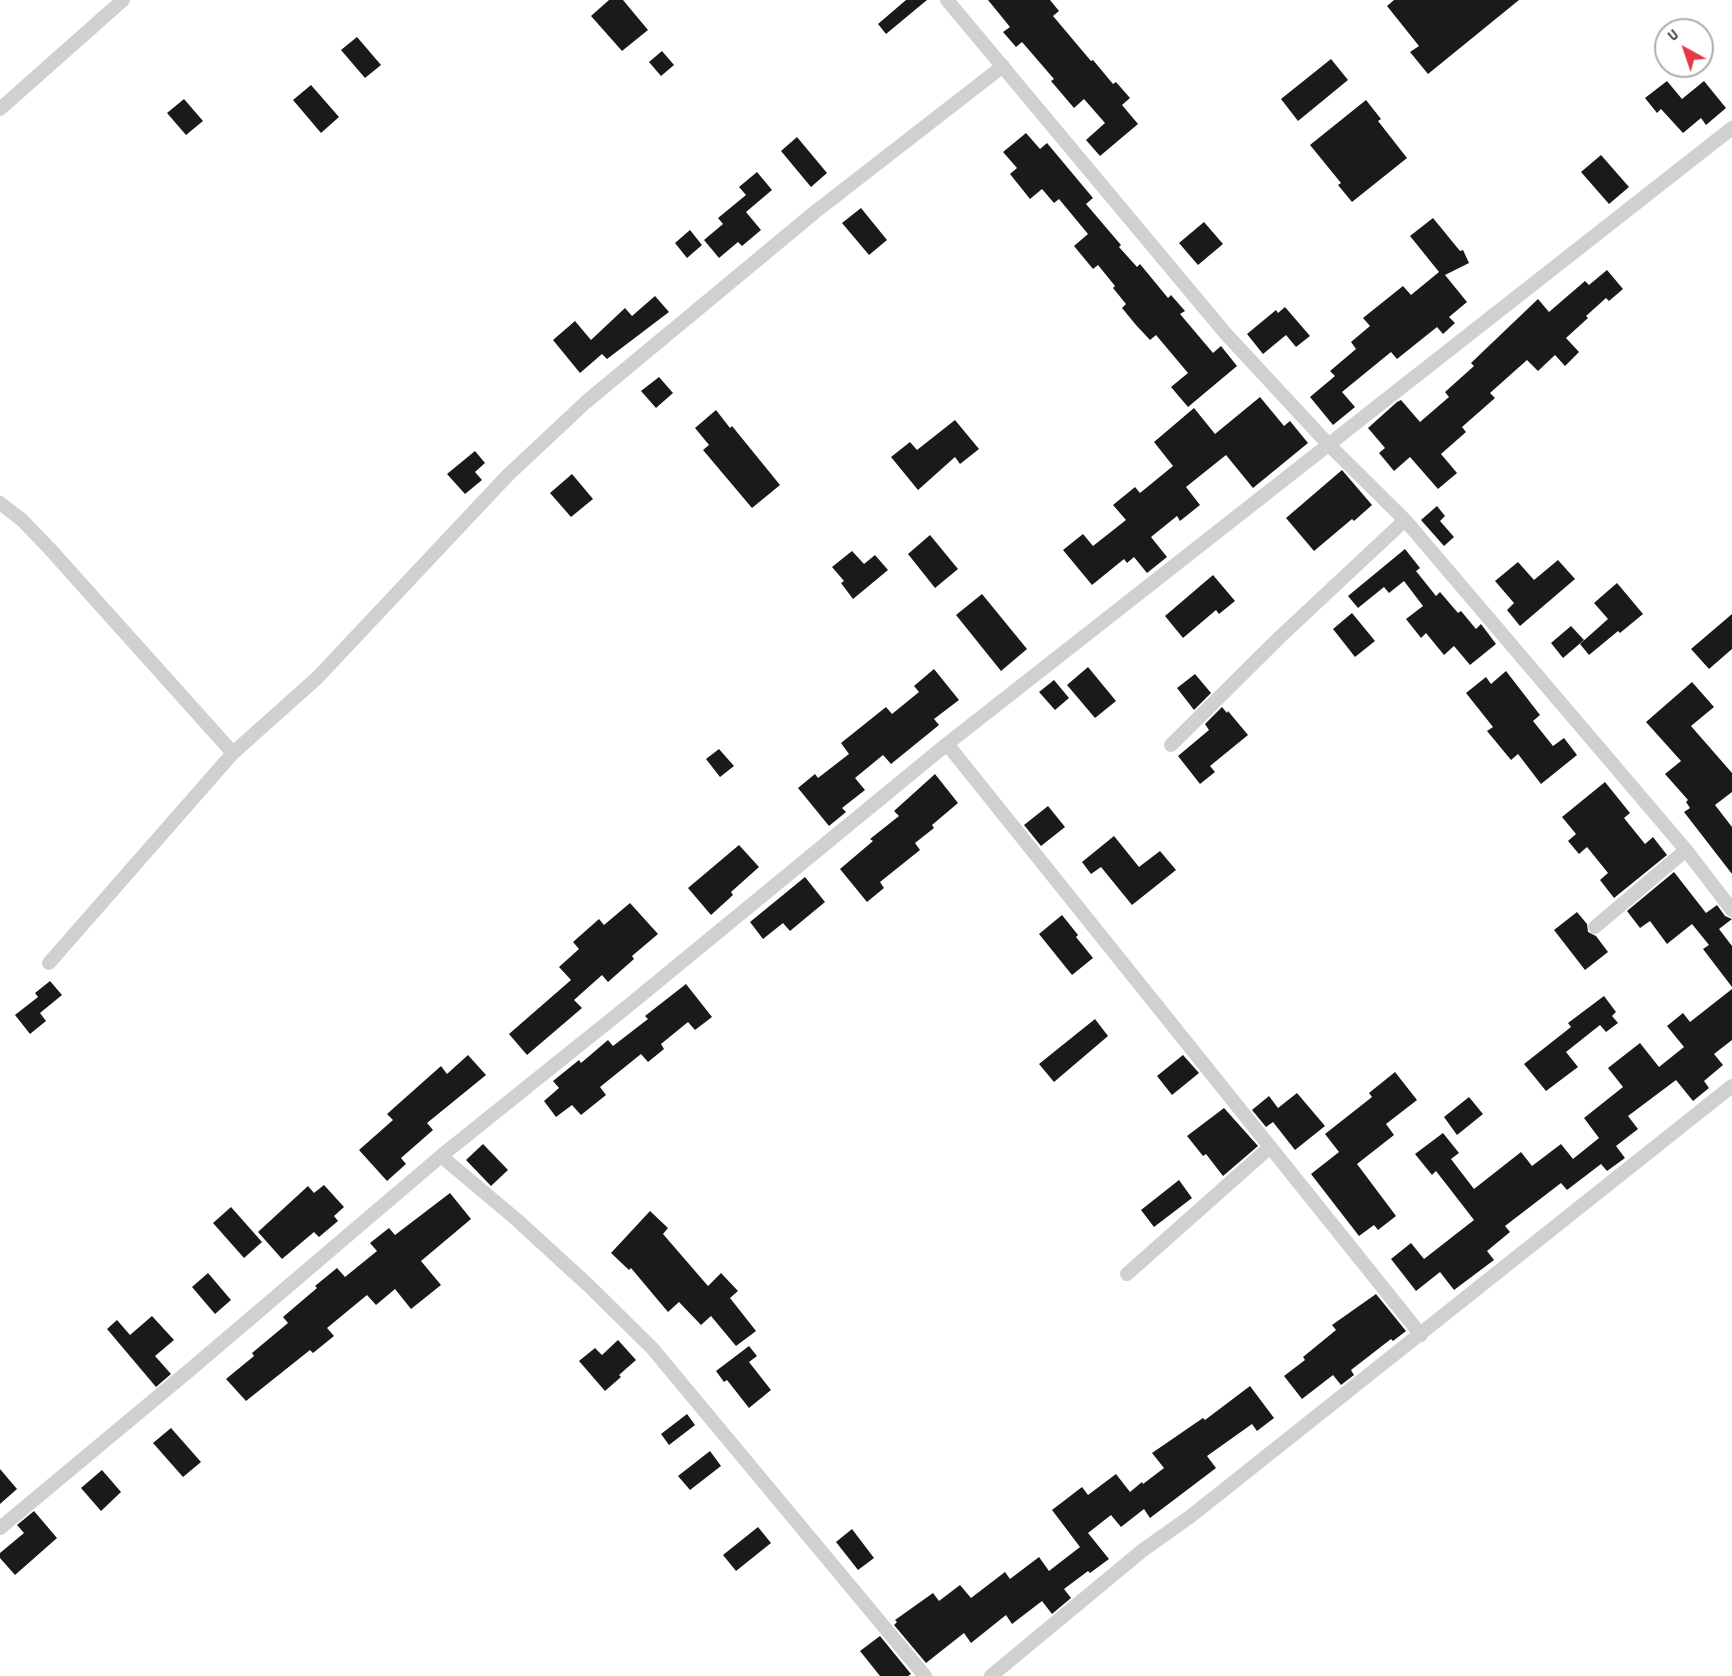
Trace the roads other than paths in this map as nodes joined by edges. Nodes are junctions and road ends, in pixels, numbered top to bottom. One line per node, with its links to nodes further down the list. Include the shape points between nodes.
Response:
1 (123, 0): 4 (street)
2 (947, 0): 3 (street)
3 (1003, 66): 6 (street, via 1226,334); 11 (street, via 815,212 586,402 465,518 317,678)
4 (0, 109)
5 (1732, 128): 6 (street)
6 (1329, 445): 8 (street); 9 (street)
7 (0, 503): 11 (street, via 50,548)
8 (1405, 520): 10 (street); 12 (street)
9 (946, 744): 17 (street); 18 (street)
10 (1171, 745)
11 (233, 753): 15 (street)
12 (1686, 850): 13 (street); 14 (street)
13 (1732, 910)
14 (1595, 927)
15 (49, 963)
16 (1732, 1086): 20 (street)
17 (1269, 1148): 19 (street); 20 (street)
18 (441, 1155): 21 (street); 22 (street, via 544,1244 652,1348)
19 (1128, 1274)
20 (1421, 1335): 23 (street, via 1143,1550)
21 (0, 1528)
22 (925, 1676)
23 (991, 1676)

